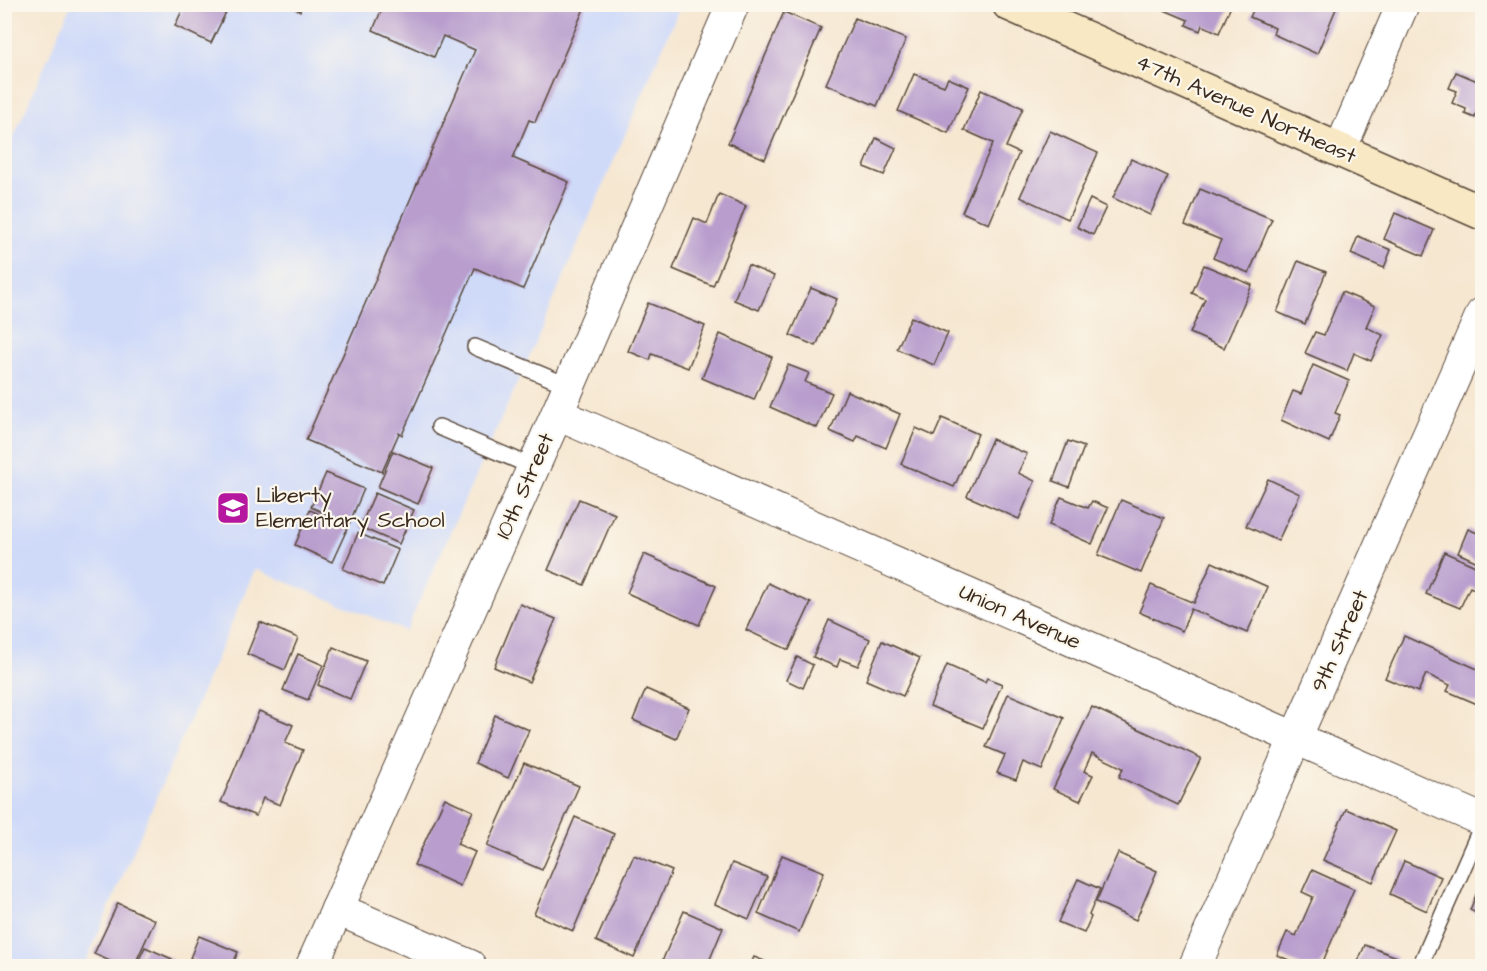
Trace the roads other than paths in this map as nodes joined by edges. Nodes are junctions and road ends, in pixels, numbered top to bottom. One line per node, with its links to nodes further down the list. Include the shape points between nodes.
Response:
1 (733, 4): 8 (street, 10th Street)
2 (1009, 4): 4 (street, 47th Avenue Northeast)
3 (1402, 4): 4 (street)
4 (1340, 150): 5 (street, 47th Avenue Northeast)
5 (1482, 213)
6 (1482, 314): 11 (street, 9th Street)
7 (475, 347): 8 (lane)
8 (563, 400): 10 (street, 10th Street); 11 (street, Union Avenue)
9 (439, 427): 10 (lane)
10 (533, 467): 14 (street, 10th Street)
11 (1297, 739): 12 (street, Union Avenue); 17 (street, 9th Street)
12 (1482, 820)
13 (1482, 825): 18 (lane)
14 (337, 909): 15 (street, 10th Street); 16 (street)
15 (312, 966)
16 (470, 966)
17 (1195, 966)
18 (1420, 966)

